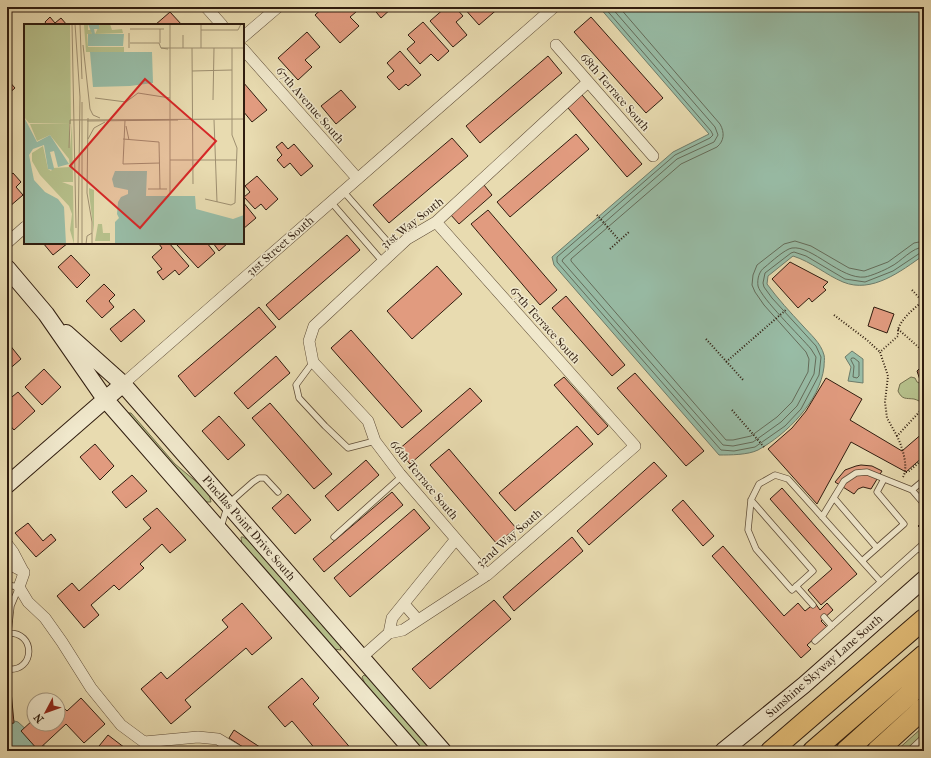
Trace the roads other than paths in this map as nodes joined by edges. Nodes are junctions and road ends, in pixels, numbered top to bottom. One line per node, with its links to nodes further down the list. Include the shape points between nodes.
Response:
1 (206, 7): 4 (street)
2 (278, 7): 5 (street)
3 (554, 7): 10 (street, 31st Street South)
4 (221, 24)
5 (244, 36)
6 (556, 45): 8 (street, 68th Terrace South)
7 (244, 50): 10 (street, 67th Avenue South)
8 (588, 82): 9 (street, 68th Terrace South); 13 (street, 31st Way South)
9 (653, 156)
10 (357, 178): 11 (street, 31st Street South)
11 (344, 191): 12 (street, 31st Street South); 16 (lane)
12 (331, 202): 17 (lane); 21 (street, 31st Street South)
13 (436, 222): 16 (street, 31st Way South, via 407,240); 24 (street, 67th Terrace South)
14 (24, 228): 15 (street)
15 (7, 243)
16 (395, 251): 17 (street, 31st Way South)
17 (383, 262): 20 (street, 31st Way South, via 314,326 309,341)
18 (7, 268): 19 (street, Pinellas Point Drive South)
19 (46, 314): 21 (street, Pinellas Point Drive South); 22 (street, Pinellas Point Drive South)
20 (314, 362): 23 (street, 66th Terrace South, via 368,421); 23 (lane, via 296,385 299,398 348,448)
21 (123, 384): 22 (street, 31st Street South); 33 (street, Pinellas Point Drive South)
22 (105, 400): 28 (street, 31st Street South); 36 (street, Pinellas Point Drive South)
23 (375, 441): 25 (street, 66th Terrace South)
24 (635, 446): 47 (street, 32nd Way South)
25 (402, 476): 37 (lane); 38 (street, 66th Terrace South)
26 (884, 479): 29 (lane); 31 (lane, via 867,472 856,473 844,481); 41 (lane, via 877,492 904,524)
27 (924, 480): 29 (lane)
28 (7, 486)
29 (912, 490): 34 (lane)
30 (278, 492): 33 (lane, via 266,478 259,478)
31 (834, 498): 35 (lane); 41 (lane)
32 (751, 500): 35 (lane, via 759,484 775,475 788,479); 51 (lane, via 748,530 756,549 792,590); 51 (lane, via 813,571)
33 (228, 504): 36 (lane); 63 (street, Pinellas Point Drive South)
34 (924, 504)
35 (822, 517): 44 (lane)
36 (219, 531): 65 (street, Pinellas Point Drive South)
37 (334, 537)
38 (456, 539): 47 (street, 66th Terrace South); 53 (street)
39 (924, 543): 42 (lane)
40 (7, 544): 46 (street)
41 (877, 548): 44 (lane)
42 (919, 548): 43 (lane); 49 (lane)
43 (924, 554)
44 (862, 561): 49 (lane)
45 (7, 563): 46 (street)
46 (24, 573): 52 (street)
47 (487, 575): 57 (street, 32nd Way South)
48 (924, 579): 72 (street, Sunshine Skyway Lane South, via 804,685)
49 (880, 581): 58 (lane)
50 (7, 586): 52 (lane)
51 (796, 586): 54 (lane)
52 (19, 587): 59 (lane, via 11,606); 70 (street, via 28,602 45,618 91,688 121,725 144,742 198,737 218,738)
53 (404, 604): 57 (street); 60 (street, via 392,618)
54 (813, 605)
55 (824, 617): 58 (lane)
56 (924, 619): 73 (highway)
57 (418, 620): 60 (street, 32nd Way South, via 403,630)
58 (832, 626): 61 (lane)
59 (8, 633): 64 (lane, via 20,635 27,644 29,656 17,669)
60 (389, 633): 63 (street, 32nd Way South)
61 (815, 641)
62 (924, 655): 74 (highway)
63 (362, 657): 65 (street); 69 (street, Pinellas Point Drive South)
64 (7, 670)
65 (344, 673): 71 (street, Pinellas Point Drive South)
66 (924, 681): 75 (highway)
67 (924, 708): 76 (highway)
68 (924, 737): 77 (lane)
69 (438, 748)
70 (238, 751)
71 (413, 751)
72 (723, 751)
73 (771, 751)
74 (813, 751)
75 (846, 751)
76 (877, 751)
77 (909, 751)

